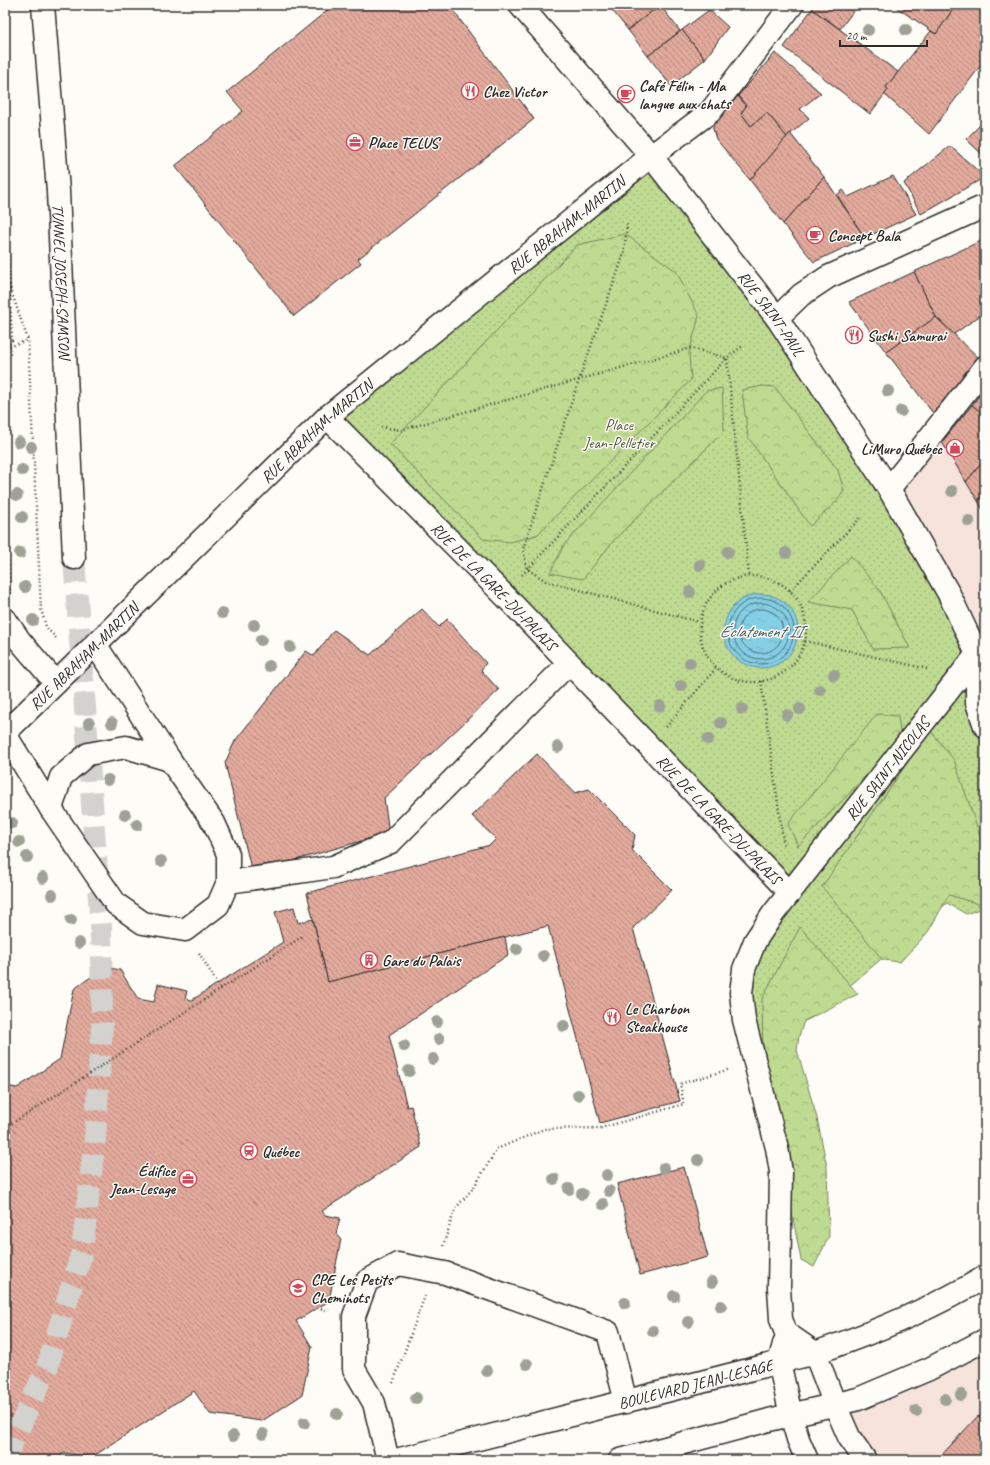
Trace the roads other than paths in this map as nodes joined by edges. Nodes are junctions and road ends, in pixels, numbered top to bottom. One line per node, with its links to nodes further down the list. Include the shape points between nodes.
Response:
1 (42, 5): 10 (street, TUNNEL JOSEPH-SAMSON, via 58,191)
2 (520, 5): 4 (street, RUE SAINT-PAUL)
3 (792, 5): 4 (street, RUE ABRAHAM-MARTIN, via 710,112)
4 (651, 156): 6 (street, RUE SAINT-PAUL); 8 (street, RUE ABRAHAM-MARTIN)
5 (985, 206): 6 (street, via 828,277 801,295)
6 (777, 318): 9 (street, RUE SAINT-PAUL)
7 (985, 367): 9 (street)
8 (327, 417): 12 (street, RUE ABRAHAM-MARTIN); 14 (street, RUE DE LA GARE-DU-PALAIS)
9 (889, 489): 13 (street, RUE SAINT-PAUL)
10 (74, 558)
11 (5, 619): 15 (street)
12 (95, 644): 15 (street, RUE ABRAHAM-MARTIN); 18 (street)
13 (982, 653): 16 (street, RUE SAINT-PAUL, via 977,703); 21 (street, RUE SAINT-NICOLAS)
14 (570, 663): 20 (street, via 391,842 333,867); 21 (street, RUE DE LA GARE-DU-PALAIS)
15 (56, 683): 17 (street, RUE ABRAHAM-MARTIN)
16 (985, 726)
17 (5, 733): 19 (street)
18 (170, 760): 19 (street, via 126,747 88,754 61,777); 20 (street, via 214,823 228,854)
19 (51, 809): 20 (street, via 116,904 143,923 185,930 218,905)
20 (228, 882)
21 (790, 893): 23 (street, RUE DE LA GARE-DU-PALAIS, via 755,941 744,969 741,993 744,1020 781,1172 779,1304)
22 (985, 1277): 25 (street, BOULEVARD JEAN-LESAGE, via 882,1328)
23 (786, 1333): 25 (street); 26 (street)
24 (985, 1340): 28 (street, via 886,1388)
25 (815, 1353): 26 (street, BOULEVARD JEAN-LESAGE); 28 (street)
26 (779, 1362): 27 (street, BOULEVARD JEAN-LESAGE); 29 (street)
27 (626, 1402): 30 (street, via 608,1332 446,1274 398,1264 367,1281 354,1316 354,1369 374,1403); 31 (street, BOULEVARD JEAN-LESAGE)
28 (835, 1405): 29 (street); 34 (street, via 849,1437)
29 (791, 1415): 32 (street); 33 (street)
30 (388, 1460)
31 (396, 1460)
32 (620, 1460)
33 (807, 1460)
34 (865, 1460)

